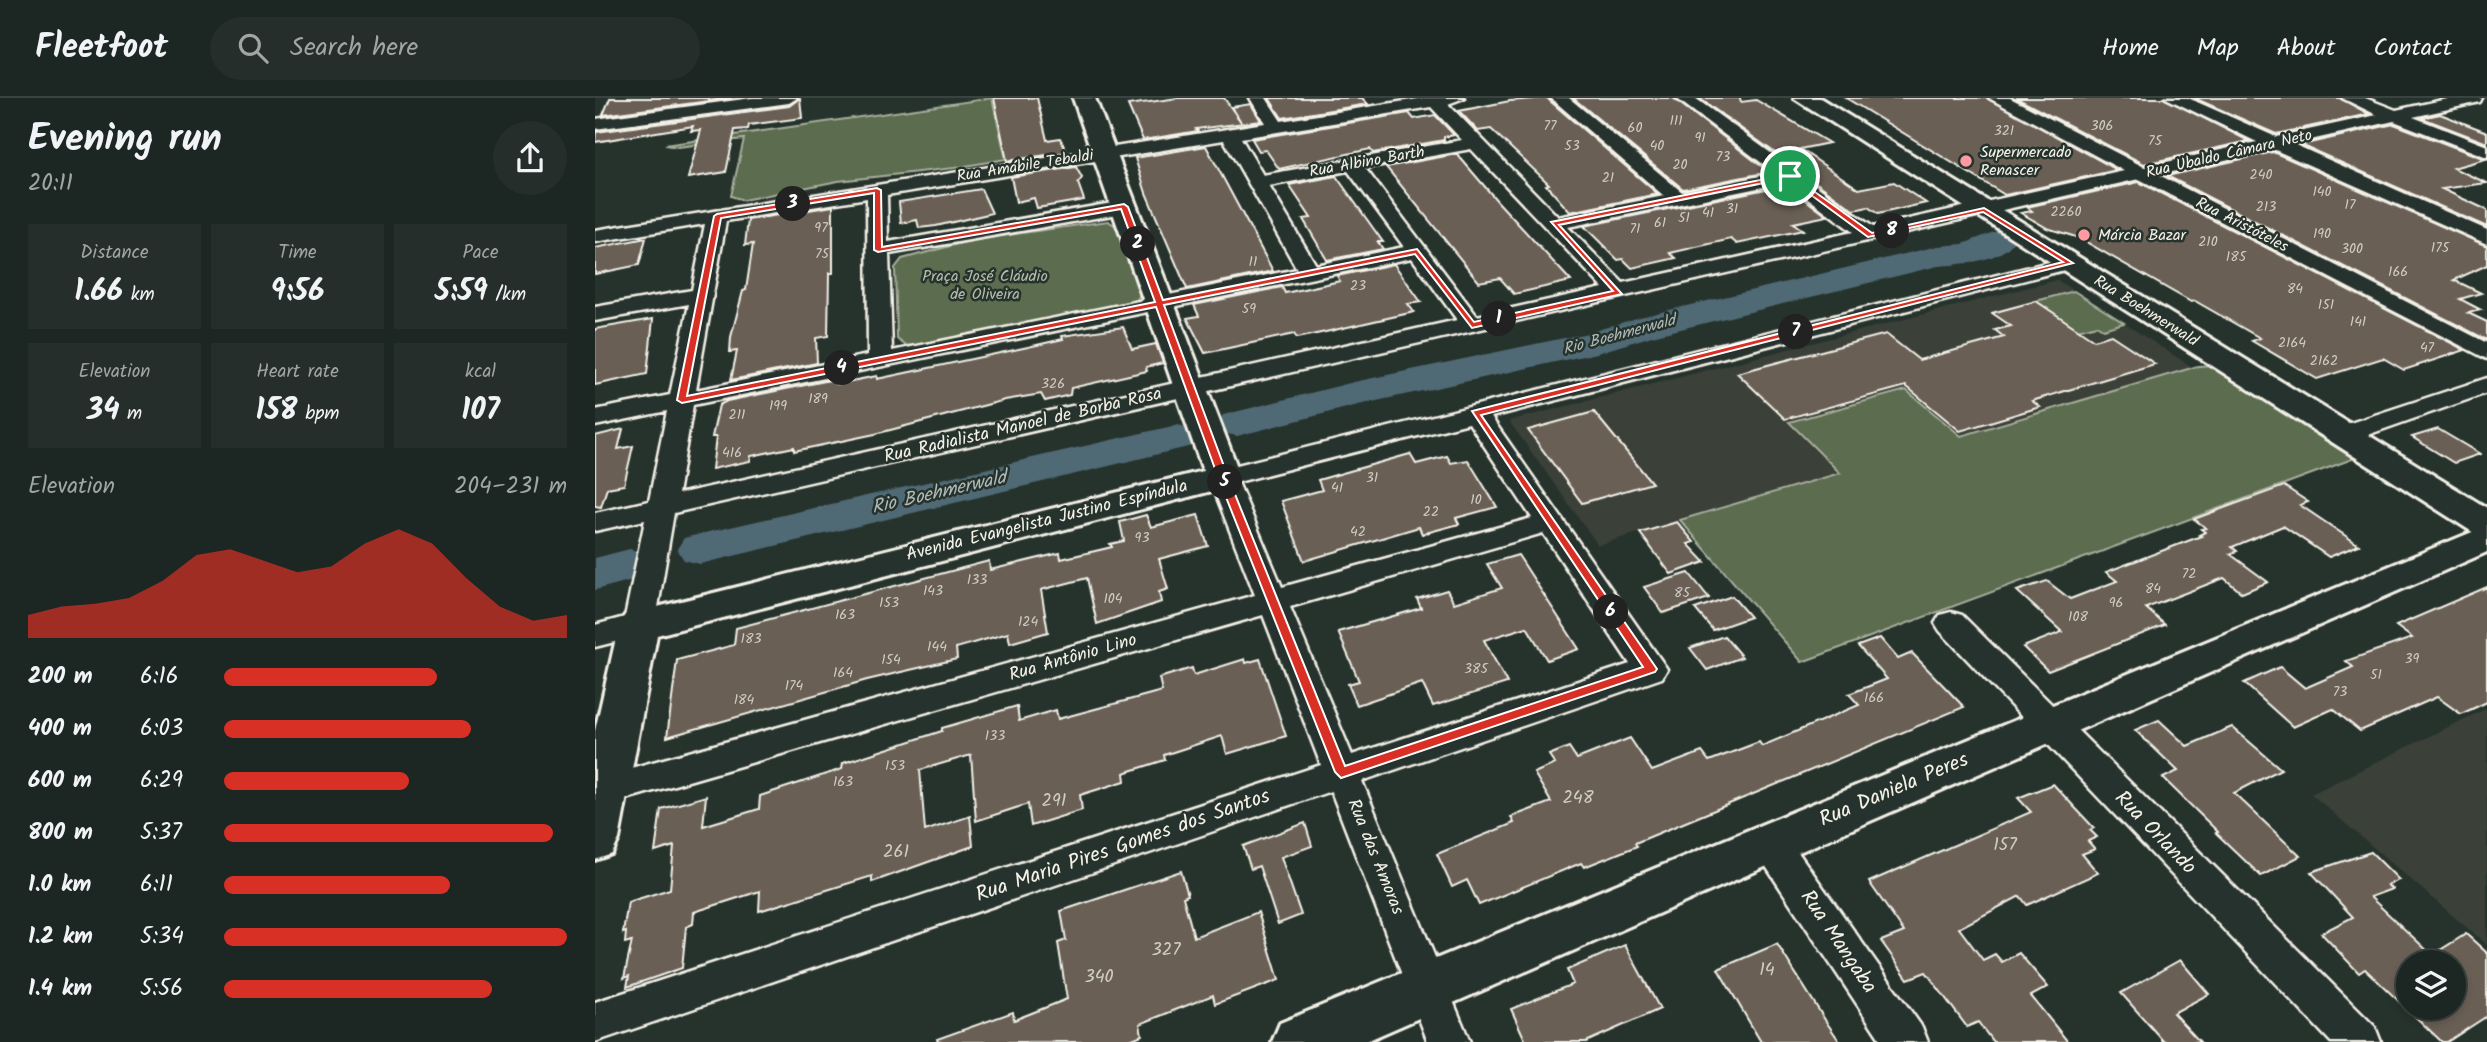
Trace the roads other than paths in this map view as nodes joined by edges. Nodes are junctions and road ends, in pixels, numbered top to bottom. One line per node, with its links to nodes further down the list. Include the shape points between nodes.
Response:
1 (789, 98): 14 (street)
2 (1084, 98): 20 (street)
3 (1258, 98): 15 (street)
4 (1456, 98): 12 (street, Rua Amábile Tebaldi)
5 (1559, 98): 26 (street)
6 (1684, 98): 23 (street)
7 (1805, 98): 28 (street, Rua Boehmerwald)
8 (1997, 98): 22 (street, Rua Aristóteles)
9 (2174, 98): 18 (street)
10 (2350, 98): 13 (street)
11 (2474, 98): 13 (street, Rua Ubaldo Câmara Neto)
12 (1434, 99): 15 (street, Rua Amábile Tebaldi); 17 (street)
13 (2395, 116): 18 (street, Rua Ubaldo Câmara Neto); 19 (street)
14 (595, 124)
15 (1276, 125): 16 (street, Rua Amábile Tebaldi)
16 (1229, 133): 20 (street, Rua Amábile Tebaldi); 24 (street)
17 (1475, 143): 21 (street, Rua Albino Barth); 30 (street)
18 (2275, 143): 22 (street, Rua Ubaldo Câmara Neto); 33 (street)
19 (2487, 152)
20 (1104, 153): 25 (street, Rua Amábile Tebaldi); 27 (street)
21 (1353, 165): 24 (street, Rua Albino Barth); 35 (street)
22 (2143, 174): 28 (street, Rua Ubaldo Câmara Neto); 43 (street, Rua Aristóteles)
23 (1790, 176): 26 (street); 32 (street)
24 (1258, 182): 37 (street)
25 (877, 190): 29 (street, Rua Amábile Tebaldi); 34 (street)
26 (1679, 199): 30 (street)
27 (1124, 207): 34 (street); 40 (street)
28 (1984, 210): 32 (street, Rua Radialista Manoel de Borba Rosa); 36 (street, Rua Boehmerwald)
29 (717, 216): 31 (street, Rua Amábile Tebaldi); 39 (street)
30 (1554, 224): 38 (street)
31 (595, 236)
32 (1871, 236): 38 (street, Rua Radialista Manoel de Borba Rosa)
33 (2487, 238)
34 (878, 250): 44 (street)
35 (1417, 251): 37 (street); 42 (street)
36 (2069, 263): 48 (street, Avenida Evangelista Justino Espíndula); 50 (street, Rua Boehmerwald)
37 (1310, 273): 40 (street)
38 (1619, 292): 42 (street, Rua Radialista Manoel de Borba Rosa)
39 (702, 295): 41 (street); 47 (street)
40 (1160, 304): 44 (street); 46 (street)
41 (595, 314)
42 (1472, 325): 46 (street, Rua Radialista Manoel de Borba Rosa)
43 (2487, 352)
44 (880, 360): 47 (street)
45 (2487, 385): 50 (street)
46 (1191, 388): 51 (street); 52 (street, Rua Radialista Manoel de Borba Rosa)
47 (682, 400): 49 (street); 52 (street)
48 (1475, 413): 51 (street, Avenida Evangelista Justino Espíndula); 54 (street)
49 (595, 418)
50 (2344, 434): 55 (street, Rua Boehmerwald)
51 (1223, 477): 57 (street, Rua das Amoras); 59 (street, Avenida Evangelista Justino Espíndula)
52 (661, 507): 53 (street, Rua Radialista Manoel de Borba Rosa); 59 (street)
53 (595, 522)
54 (1550, 523): 57 (street, Rua Antônio Lino); 62 (street, Rua Maria Pires Gomes dos Santos, via 1651,669)
55 (2487, 524)
56 (2487, 537): 61 (street, Rua Daniela Peres)
57 (1273, 601): 62 (street, Rua das Amoras); 63 (street, Rua Antônio Lino)
58 (1951, 623): 61 (street, Rua Orlando)
59 (639, 625): 60 (street, Avenida Evangelista Justino Espíndula); 63 (street)
60 (595, 636)
61 (2049, 723): 65 (street, Rua Daniela Peres); 71 (street, Rua Orlando)
62 (1341, 772): 66 (street, Rua das Amoras); 67 (street, Rua Maria Pires Gomes dos Santos)
63 (600, 792): 64 (street)
64 (595, 839)
65 (1770, 842): 66 (street, Rua Daniela Peres); 70 (street, Rua Mangaba)
66 (1427, 988): 68 (street, Rua Daniela Peres); 69 (street, Rua das Amoras)
67 (595, 1023)
68 (1300, 1042)
69 (1449, 1042)
70 (1907, 1042)
71 (2360, 1042)

